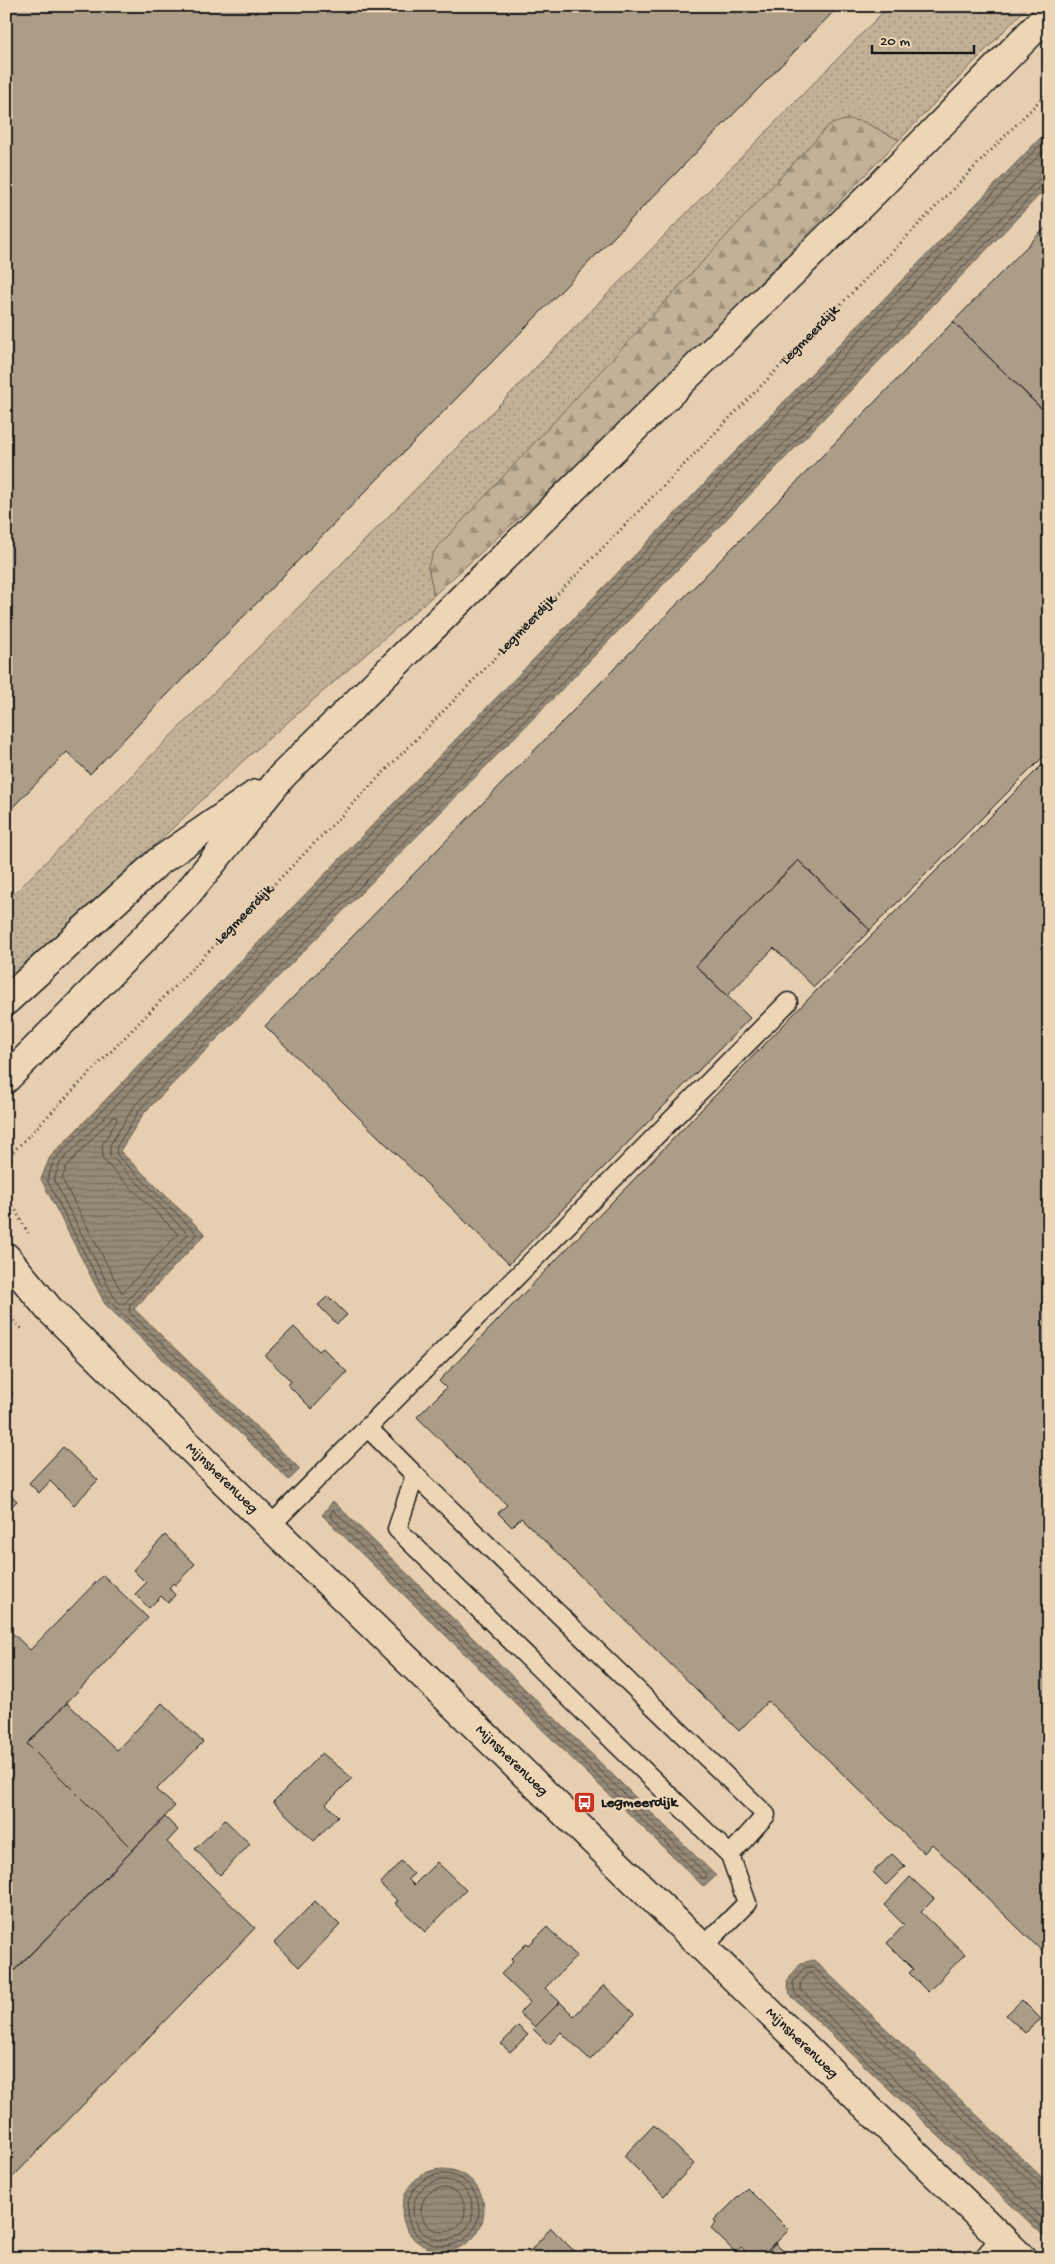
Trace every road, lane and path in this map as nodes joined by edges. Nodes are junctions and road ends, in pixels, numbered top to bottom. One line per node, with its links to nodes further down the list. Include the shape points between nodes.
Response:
1 (1049, 14): 3 (main road, via 883,183)
2 (1049, 91): 7 (path, Legmeerdijk)
3 (282, 776): 4 (main road, via 158,862); 6 (main road, via 183,899)
4 (6, 1001)
5 (788, 1002): 9 (lane)
6 (6, 1078)
7 (6, 1159)
8 (6, 1257): 11 (main road, Mijnsherenweg, via 49,1309)
9 (368, 1428): 10 (lane); 11 (lane)
10 (415, 1475): 12 (lane, via 397,1529); 12 (lane, via 766,1815)
11 (270, 1526): 13 (main road, Mijnsherenweg)
12 (730, 1855): 13 (lane, via 747,1903)
13 (703, 1947): 14 (main road, Mijnsherenweg)
14 (1001, 2237): 15 (lane); 16 (main road, Mijnsherenweg)
15 (983, 2258)
16 (1022, 2258)

